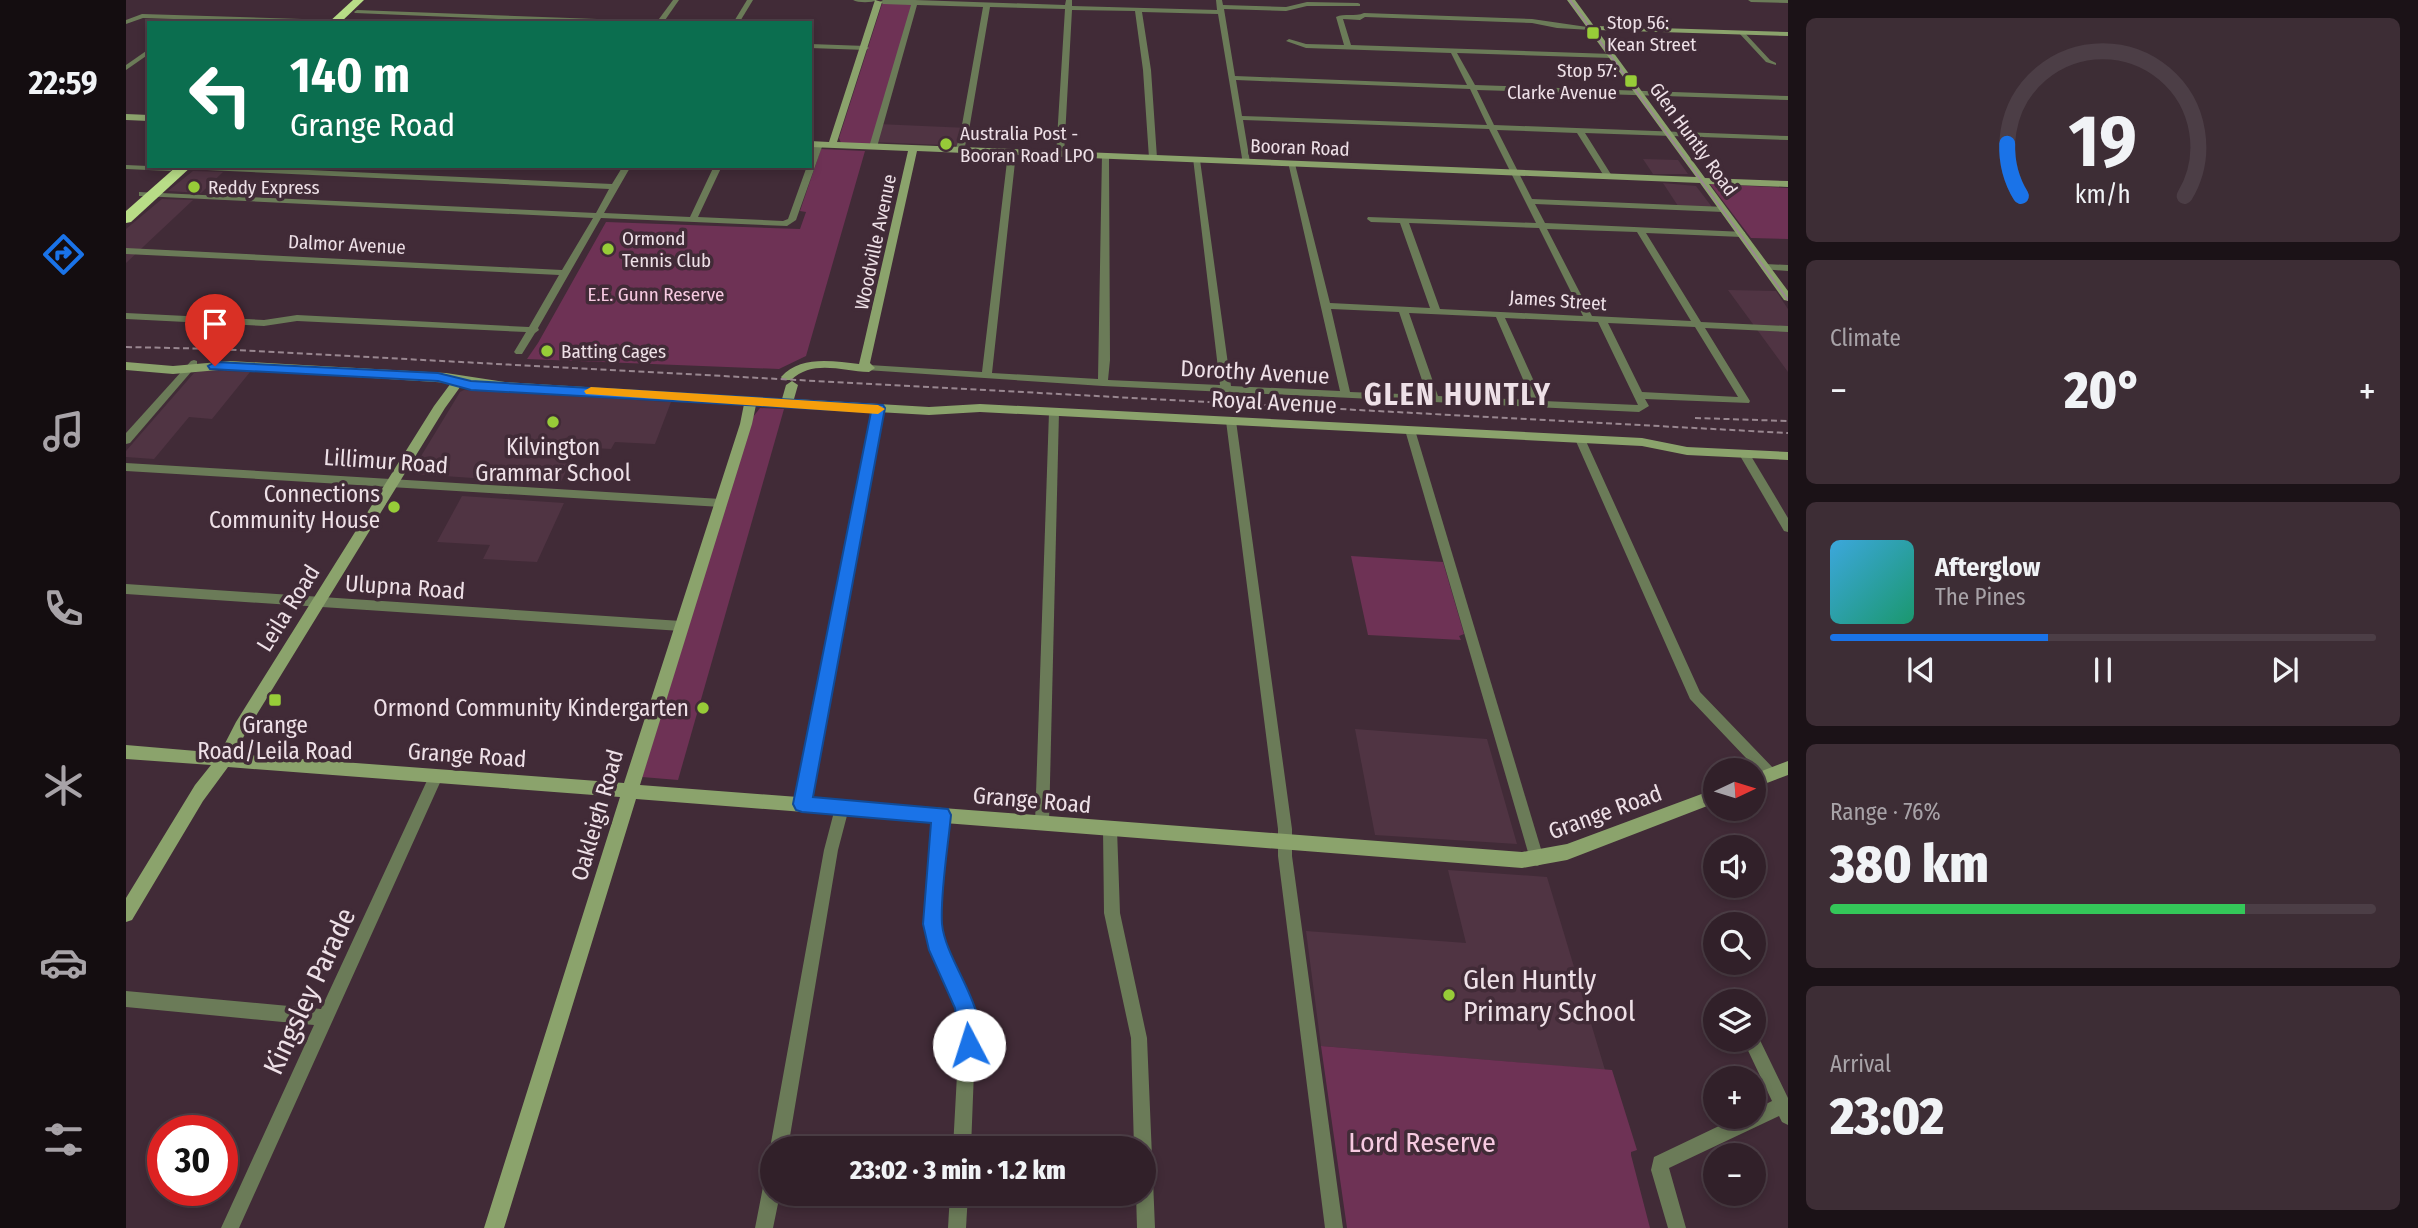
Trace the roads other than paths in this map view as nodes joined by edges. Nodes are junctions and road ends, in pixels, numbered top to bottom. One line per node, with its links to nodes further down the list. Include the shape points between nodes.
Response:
1 (370, 0): 15 (highway)
2 (676, 0): 24 (street)
3 (856, 0): 4 (street)
4 (865, 0): 10 (street)
5 (1144, 0): 17 (street)
6 (1571, 0): 27 (street, Glen Huntly Road)
7 (1751, 0): 9 (street)
8 (747, 1): 25 (street)
9 (1788, 1)
10 (881, 2): 11 (street); 33 (street)
11 (915, 2): 12 (street); 49 (street)
12 (991, 3): 14 (street); 56 (street)
13 (1357, 3): 16 (street, via 1286,9); 18 (street)
14 (1068, 4): 17 (street); 58 (street)
15 (358, 6): 21 (highway); 22 (highway); 23 (street)
16 (1220, 6): 17 (street); 39 (street)
17 (1141, 9): 60 (street)
18 (1361, 16): 27 (street, via 1532,20); 32 (street, via 1338,18)
19 (190, 20): 20 (street); 26 (street, via 142,16)
20 (225, 21)
21 (335, 21)
22 (347, 21)
23 (617, 21)
24 (661, 21)
25 (737, 21)
26 (126, 22)
27 (1591, 28): 28 (street); 36 (street, Glen Huntly Road)
28 (1741, 32): 29 (street); 37 (street)
29 (1788, 34)
30 (1289, 41): 32 (street, via 1302,46)
31 (812, 46): 33 (street)
32 (1348, 46): 34 (street)
33 (866, 48): 53 (street)
34 (1453, 51): 36 (street); 40 (street)
35 (147, 52): 38 (street)
36 (1612, 56): 41 (street, Glen Huntly Road)
37 (1774, 64)
38 (126, 68)
39 (1232, 78): 40 (street); 45 (street)
40 (1472, 88): 41 (street); 46 (street)
41 (1639, 93): 42 (street); 48 (street, Glen Huntly Road)
42 (1788, 98)
43 (146, 115): 44 (street)
44 (126, 117)
45 (1239, 118): 46 (street); 62 (street)
46 (1492, 127): 47 (street); 51 (street)
47 (1580, 131): 48 (street); 72 (street)
48 (1668, 134): 50 (street); 73 (street, Glen Huntly Road)
49 (878, 136): 54 (street)
50 (1788, 138)
51 (1498, 140): 71 (street)
52 (814, 144): 53 (street, Booran Road)
53 (834, 145): 54 (street, Booran Road)
54 (876, 147): 55 (street, Booran Road)
55 (913, 149): 56 (street, Booran Road); 107 (street, Woodville Avenue)
56 (961, 151): 57 (street, Booran Road)
57 (1010, 153): 58 (street, Booran Road); 108 (street)
58 (1060, 155): 59 (street, Booran Road)
59 (1103, 156): 60 (street, Booran Road); 110 (street)
60 (1153, 158): 61 (street, Booran Road)
61 (1198, 160): 62 (street, Booran Road); 111 (street)
62 (1246, 162): 63 (street, Booran Road)
63 (1293, 164): 71 (street, Booran Road); 94 (street)
64 (126, 167): 65 (street)
65 (147, 167)
66 (177, 168): 76 (highway)
67 (200, 168): 75 (street)
68 (626, 168): 75 (street)
69 (717, 168): 84 (street)
70 (807, 168): 84 (street, via 790,223)
71 (1515, 173): 72 (street, Booran Road); 77 (street)
72 (1608, 176): 73 (street, Booran Road)
73 (1702, 180): 74 (street, Booran Road); 79 (street, Glen Huntly Road)
74 (1788, 184)
75 (615, 187): 81 (street)
76 (147, 194): 78 (highway); 80 (street); 82 (highway)
77 (1530, 201): 79 (street); 86 (street)
78 (126, 208)
79 (1723, 209): 88 (street, Glen Huntly Road)
80 (576, 214): 81 (street)
81 (599, 215): 84 (street); 92 (street)
82 (126, 219)
83 (1371, 219): 85 (street)
84 (693, 220)
85 (1404, 221): 86 (street); 96 (street)
86 (1543, 226): 87 (street); 99 (street)
87 (1640, 230): 88 (street); 101 (street)
88 (1742, 234): 90 (street, Glen Huntly Road)
89 (126, 251): 92 (street, Dalmor Avenue)
90 (1765, 267): 91 (street); 93 (street, Glen Huntly Road)
91 (1788, 268)
92 (566, 273): 103 (street)
93 (1788, 298)
94 (1326, 306): 95 (street, James Street); 113 (street)
95 (1403, 310): 96 (street, James Street); 115 (street)
96 (1436, 311): 97 (street, James Street)
97 (1499, 314): 99 (street, James Street); 117 (street)
98 (126, 316): 103 (street, via 262,323 297,318)
99 (1588, 317): 100 (street, James Street)
100 (1602, 321): 101 (street, James Street); 112 (street)
101 (1699, 325): 102 (street, James Street); 112 (street, via 1745,401)
102 (1788, 329)
103 (534, 330): 104 (street)
104 (520, 352)
105 (126, 366): 106 (street, Royal Avenue)
106 (191, 366): 109 (street, Royal Avenue); 123 (street)
107 (866, 368): 108 (street, Dorothy Avenue); 116 (street, via 816,366 800,371 790,381)
108 (987, 376): 110 (street, Dorothy Avenue)
109 (455, 380): 114 (street, Royal Avenue); 127 (street, Leila Road)
110 (1106, 383): 111 (street, Dorothy Avenue)
111 (1226, 389): 113 (street, Dorothy Avenue)
112 (1639, 395): 117 (street, Dorothy Avenue, via 1644,406 1640,409)
113 (1349, 396): 115 (street, Dorothy Avenue)
114 (755, 400): 116 (street, Royal Avenue); 128 (street, Oakleigh Road)
115 (1434, 400): 117 (street, Dorothy Avenue)
116 (783, 403): 118 (street, Royal Avenue)
117 (1539, 404)
118 (878, 408): 119 (street, Royal Avenue); 141 (street)
119 (1054, 412): 120 (street, Royal Avenue); 144 (street)
120 (1231, 421): 121 (street, Royal Avenue); 146 (street)
121 (1410, 430): 122 (street, Royal Avenue); 147 (street, via 1525,816)
122 (1580, 439): 124 (street, Royal Avenue); 136 (street, via 1695,695)
123 (126, 440)
124 (1744, 454): 125 (street, Royal Avenue); 129 (street)
125 (1788, 456)
126 (128, 467): 127 (street, Lillimur Road)
127 (392, 483): 128 (street, Lillimur Road); 131 (street, Leila Road)
128 (721, 503): 132 (street, Oakleigh Road)
129 (1788, 528)
130 (126, 589): 131 (street, Ulupna Road)
131 (318, 602): 132 (street, Ulupna Road); 134 (street, Leila Road)
132 (681, 626): 139 (street, Oakleigh Road)
133 (126, 752): 134 (street, Grange Road)
134 (221, 759): 137 (street, Grange Road); 148 (street, Leila Road)
135 (1788, 768): 136 (street)
136 (1771, 775): 138 (street)
137 (436, 776): 139 (street, Grange Road); 150 (street, Kingsley Parade)
138 (1766, 777)
139 (629, 791): 141 (street, Grange Road); 158 (street, Oakleigh Road)
140 (1703, 801): 147 (street, Grange Road)
141 (802, 804): 142 (street, Grange Road)
142 (839, 807): 143 (street, Grange Road); 153 (street)
143 (941, 815): 144 (street, Grange Road); 154 (street, via 932,914 939,950 968,1020)
144 (1042, 823): 145 (street, Grange Road)
145 (1110, 829): 146 (street, Grange Road); 161 (street, via 1112,913 1139,1038)
146 (1285, 842): 147 (street, Grange Road); 162 (street)
147 (1542, 858)
148 (126, 914)
149 (126, 999): 150 (street)
150 (326, 1018): 157 (street, Kingsley Parade)
151 (1757, 1052): 152 (street)
152 (1785, 1111): 163 (street, via 1660,1163)
153 (781, 1136)
154 (963, 1136)
155 (768, 1206): 159 (street)
156 (958, 1206): 160 (street)
157 (230, 1228)
158 (494, 1228)
159 (764, 1228)
160 (957, 1228)
161 (1146, 1228)
162 (1334, 1228)
163 (1677, 1228)

